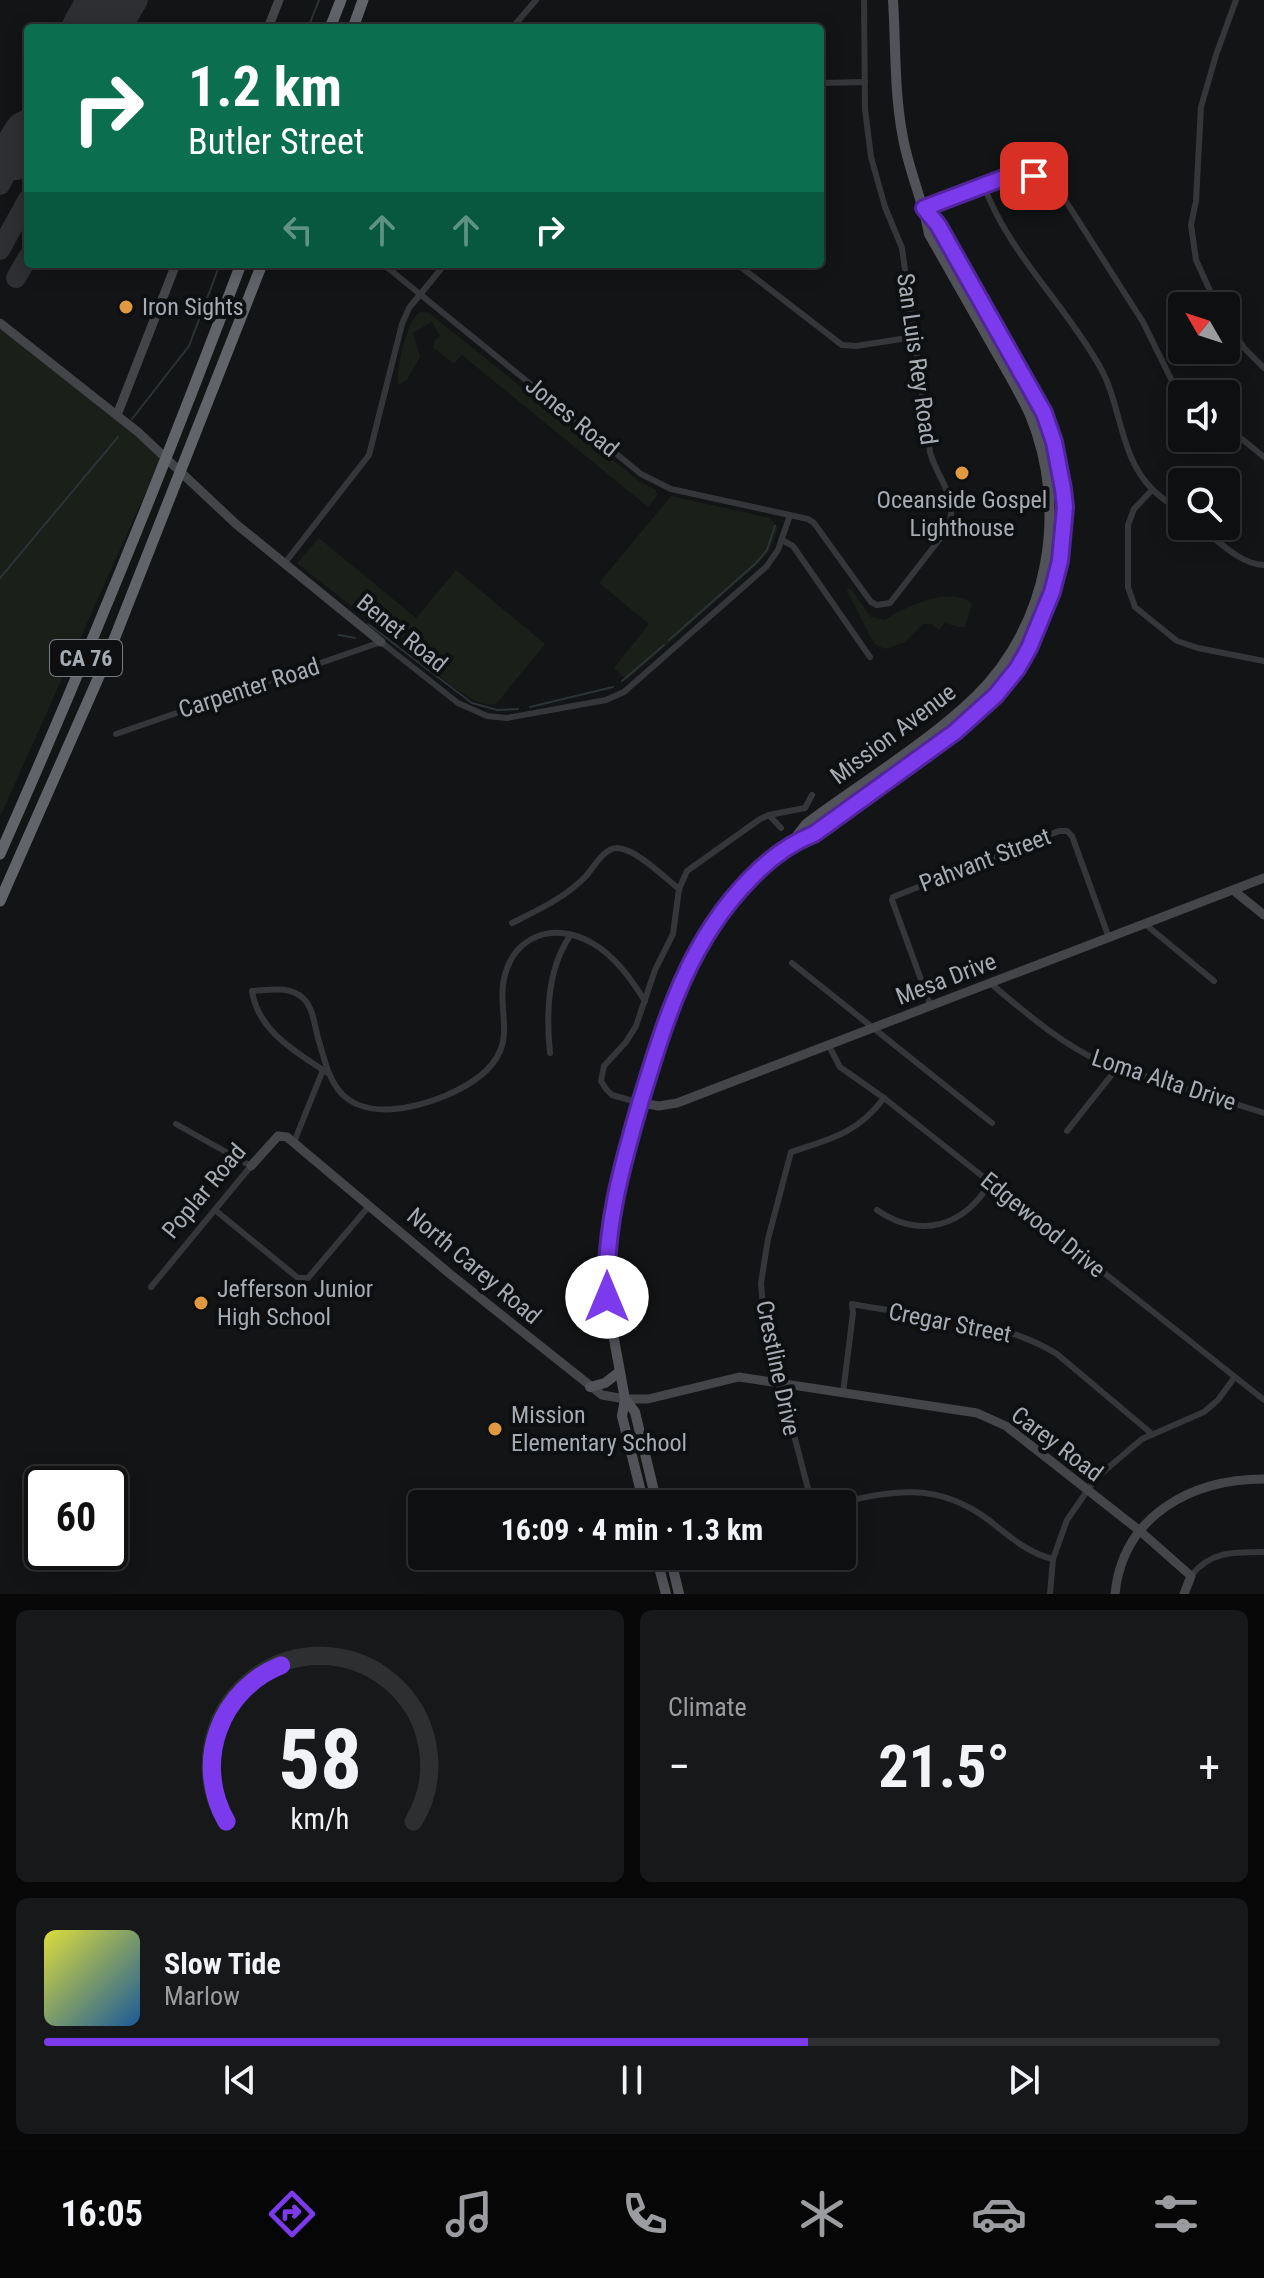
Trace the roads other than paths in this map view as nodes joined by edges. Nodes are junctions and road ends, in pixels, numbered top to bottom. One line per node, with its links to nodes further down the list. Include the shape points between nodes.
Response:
1 (279, 0): 8 (street)
2 (341, 0): 9 (highway)
3 (363, 0): 10 (highway)
4 (536, 0): 11 (street)
5 (864, 0): 12 (street, San Luis Rey Road)
6 (893, 0): 15 (main road, Mission Avenue, via 900,119)
7 (1236, 0): 22 (street, via 1201,107 1191,225 1196,260)
8 (270, 24)
9 (332, 24)
10 (354, 24)
11 (515, 24)
12 (865, 82): 13 (street); 25 (street, San Luis Rey Road, via 871,157 902,248)
13 (824, 83)
14 (984, 186): 15 (street); 28 (street, via 1018,174 1034,176 1060,192 1143,322); 34 (street, via 1004,229 1101,367 1130,455)
15 (924, 208): 69 (main road, Mission Avenue, via 929,234 1018,391 1040,444 1050,510 1038,594 1000,670 952,718 806,824 743,886 698,946 671,1004)
16 (174, 268): 29 (street)
17 (239, 268): 32 (highway, CA 76)
18 (260, 268): 33 (highway, CA 76)
19 (388, 268): 23 (street, Jones Road)
20 (442, 268): 23 (street)
21 (742, 268): 25 (street, via 842,345)
22 (1211, 292)
23 (420, 294): 36 (street, Jones Road, via 641,474 671,489); 39 (street, via 395,345 369,455)
24 (0, 323): 29 (street, Benet Road)
25 (914, 337): 36 (street, San Luis Rey Road, via 930,452 952,505 946,531 895,600 877,605 814,523)
26 (1240, 342): 27 (street)
27 (1264, 368)
28 (1172, 380)
29 (117, 415): 32 (street, Benet Road)
30 (1240, 437): 31 (street)
31 (1264, 457)
32 (167, 460): 33 (street, Benet Road); 48 (highway, CA 76)
33 (180, 474): 39 (street, Benet Road); 52 (highway, CA 76, via 104,665)
34 (1152, 490): 35 (street); 43 (street, via 1134,509 1128,525 1128,587 1135,607 1177,641)
35 (1168, 502)
36 (790, 515): 37 (street, Benet Road)
37 (782, 540): 41 (street, Benet Road, via 766,567 624,692 606,700 507,718 487,716 458,703); 42 (street, via 793,546)
38 (1217, 540): 40 (street)
39 (284, 564): 41 (street, Benet Road)
40 (1264, 565)
41 (381, 642): 44 (street, Carpenter Road)
42 (870, 657)
43 (1264, 661)
44 (116, 734)
45 (812, 795): 46 (street, via 805,808)
46 (769, 815): 47 (street); 50 (street, via 706,855 687,871)
47 (781, 828)
48 (0, 854)
49 (1264, 878): 51 (street, Mesa Drive)
50 (679, 889): 54 (street, via 633,853 608,850 574,887); 61 (street, via 673,934)
51 (1233, 890): 53 (street); 55 (street, Mesa Drive)
52 (0, 901)
53 (1264, 915)
54 (512, 923)
55 (1145, 924): 57 (street, Mesa Drive); 59 (street)
56 (570, 936): 61 (street, via 601,949 629,975); 65 (street, via 555,963 546,1018); 67 (street, via 538,934 514,952 504,977 502,1049 489,1069 467,1084 409,1108 385,1110 356,1104)
57 (1109, 938): 60 (street, Mesa Drive); 62 (street, Pahvant Street, via 1072,836 1059,831 892,900)
58 (792, 963): 63 (street)
59 (1214, 981)
60 (990, 983): 62 (street, Mesa Drive); 66 (street, Loma Alta Drive, via 1079,1052)
61 (645, 1001): 69 (street, via 636,1026 601,1077 612,1095)
62 (931, 1007): 63 (street, Mesa Drive)
63 (874, 1028): 64 (street, Mesa Drive); 71 (street)
64 (829, 1046): 68 (street, Edgewood Drive, via 840,1067); 69 (street, Mesa Drive, via 677,1103)
65 (550, 1053)
66 (1118, 1067): 70 (street, Loma Alta Drive); 73 (street)
67 (326, 1072): 67 (street, via 305,1000 281,989 252,991 260,1017 282,1041); 74 (street)
68 (884, 1098): 76 (street, Edgewood Drive); 83 (street, Crestline Drive, via 858,1127 791,1152 761,1283)
69 (640, 1103): 81 (main road, Mission Avenue, via 607,1247)
70 (1264, 1113)
71 (992, 1123)
72 (176, 1124): 75 (street)
73 (1067, 1131)
74 (294, 1142): 75 (street, Poplar Road, via 278,1136); 77 (street, North Carey Road)
75 (251, 1166): 78 (street, Poplar Road)
76 (990, 1183): 79 (street, via 968,1212 930,1227 892,1220); 82 (street, Edgewood Drive)
77 (370, 1205): 78 (street, via 303,1279); 84 (street, North Carey Road)
78 (215, 1210): 80 (street, Poplar Road)
79 (877, 1210)
80 (151, 1287)
81 (618, 1373): 84 (main road); 86 (main road, Mission Avenue)
82 (1234, 1378): 87 (street, Edgewood Drive); 88 (street, via 1204,1412)
83 (779, 1383): 85 (street, Carey Road); 86 (street, North Carey Road, via 739,1377 648,1399); 92 (street, Crestline Drive)
84 (590, 1387): 86 (street, North Carey Road)
85 (843, 1393): 88 (street, Cregar Street, via 852,1304 997,1327 1041,1344); 93 (street, Carey Road, via 977,1413 1006,1426)
86 (625, 1399): 90 (main road, Mission Avenue, via 622,1416); 91 (main road, Mission Avenue, via 635,1413)
87 (1264, 1400)
88 (1152, 1434): 93 (street)
89 (1264, 1479): 95 (street, via 1209,1485 1165,1506)
90 (640, 1490)
91 (654, 1490)
92 (808, 1490)
93 (1086, 1491): 95 (street, Carey Road); 97 (street, via 1067,1520)
94 (856, 1499): 97 (street, via 887,1492 936,1494 975,1510 1033,1554)
95 (1140, 1531): 100 (street, Carey Road); 104 (street, via 1126,1552)
96 (1264, 1552): 100 (street, via 1227,1552 1209,1559)
97 (1053, 1559): 103 (street)
98 (660, 1570): 101 (main road)
99 (673, 1570): 102 (main road)
100 (1191, 1576): 105 (street)
101 (666, 1594)
102 (679, 1594)
103 (1050, 1594)
104 (1115, 1594)
105 (1184, 1594)

